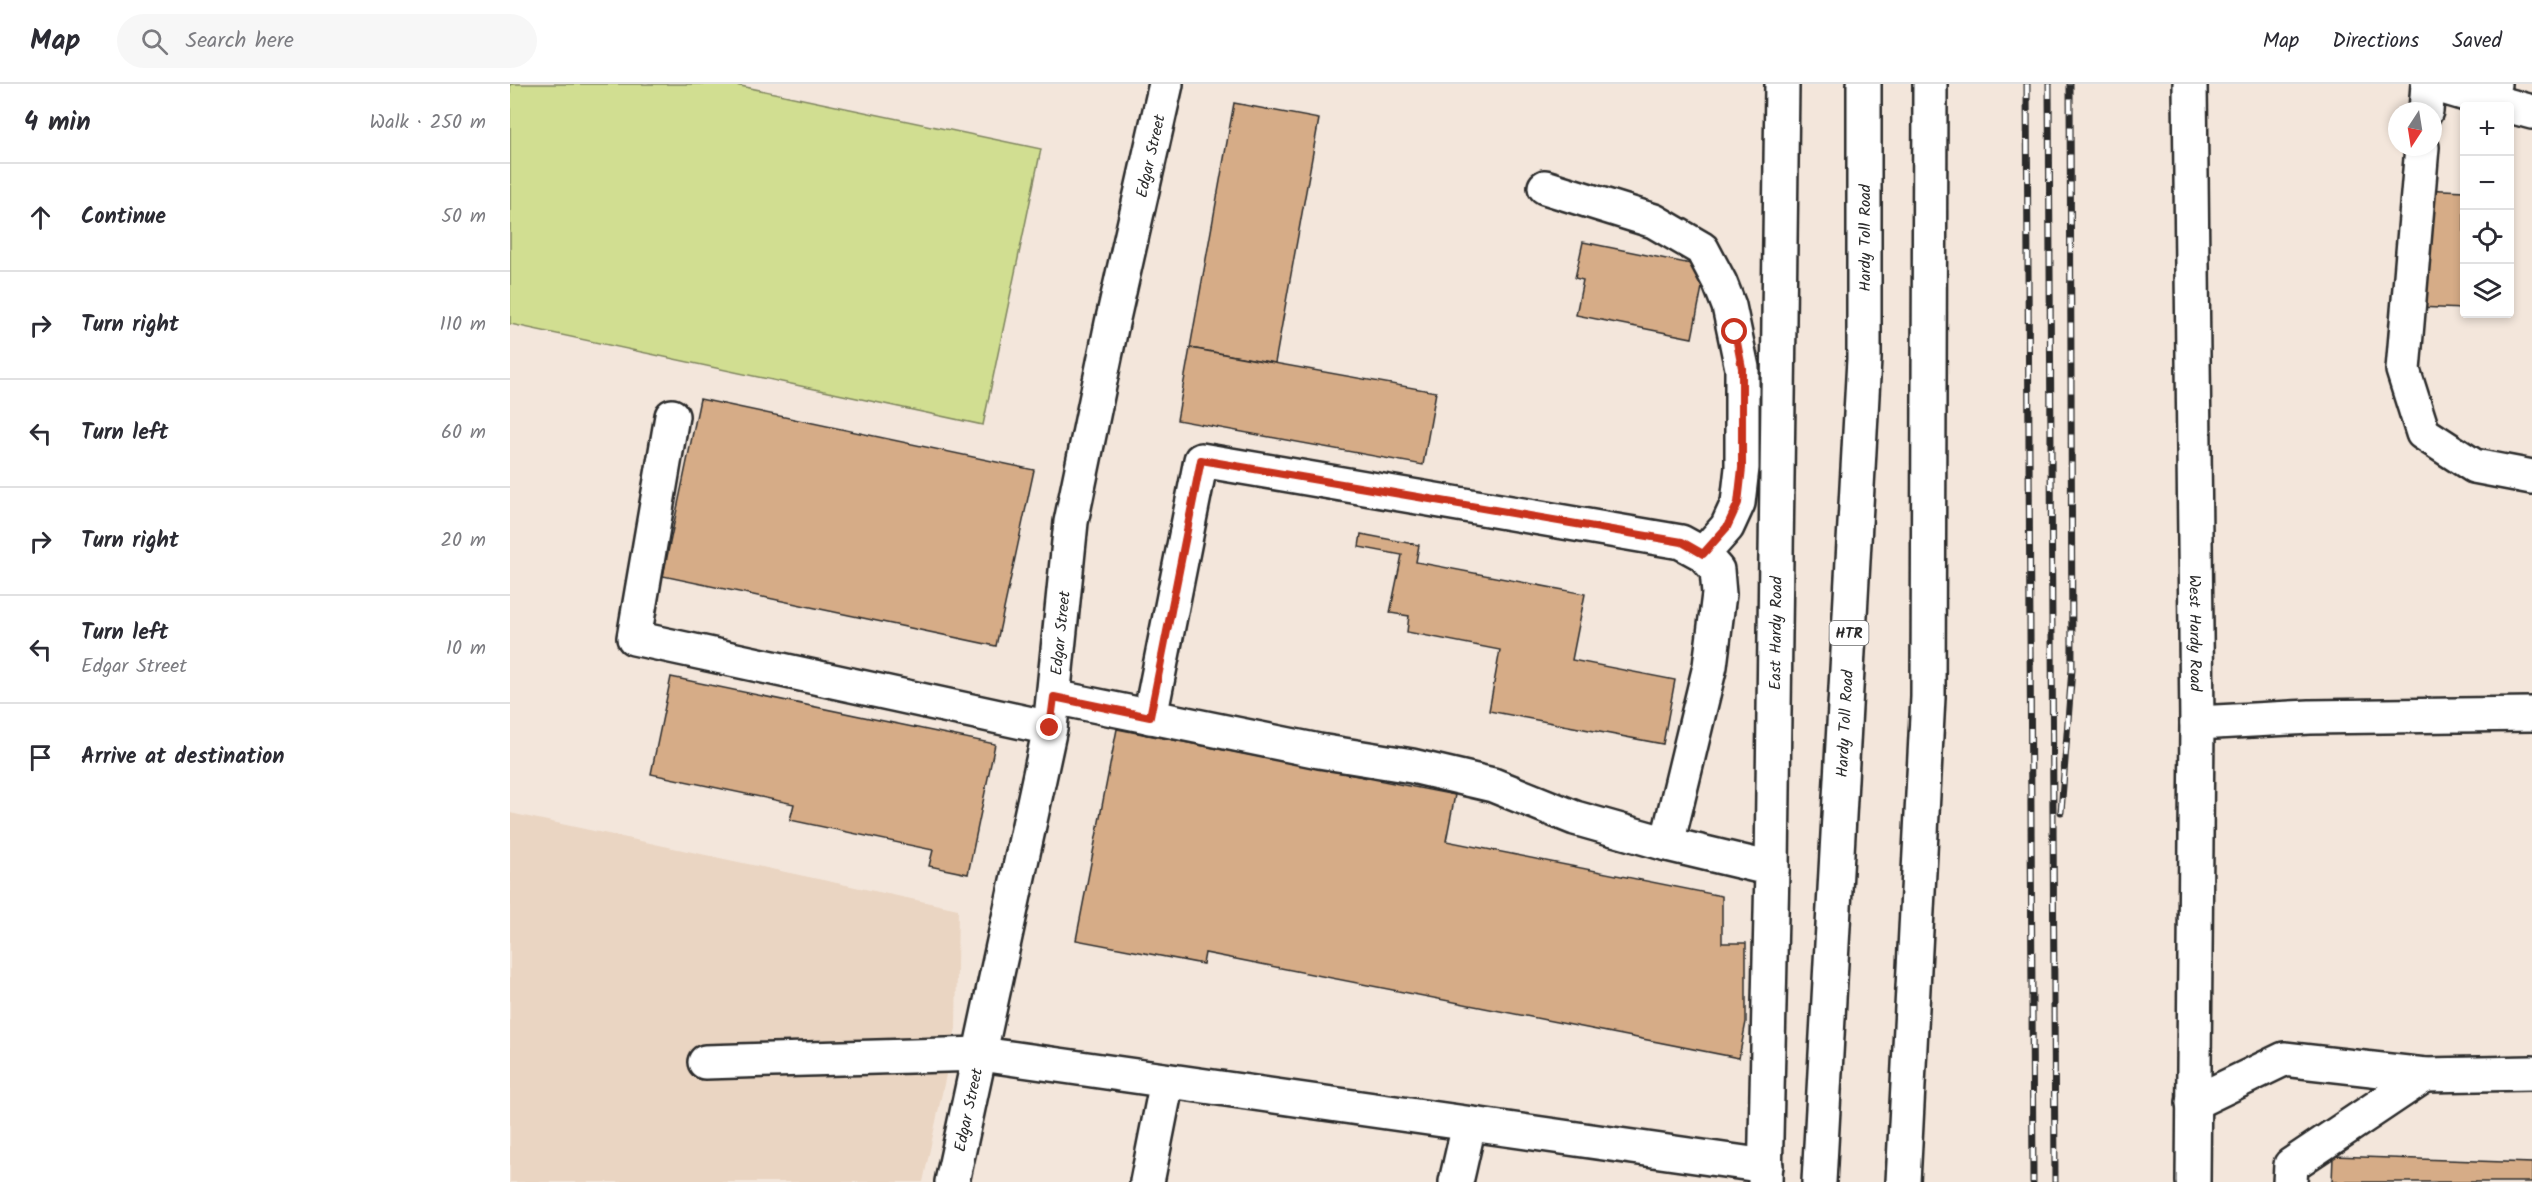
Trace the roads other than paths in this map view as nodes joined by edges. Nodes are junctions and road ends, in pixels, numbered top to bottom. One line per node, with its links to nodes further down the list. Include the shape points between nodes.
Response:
1 (1166, 84): 15 (main road, Edgar Street, via 1071,522)
2 (1782, 84): 20 (main road, East Hardy Road)
3 (1864, 84): 32 (main road, Hardy Toll Road / HTR, via 1864,359)
4 (1930, 84): 33 (main road, via 1928,697)
5 (2190, 84): 18 (main road, West Hardy Road)
6 (2430, 84): 7 (main road); 8 (main road)
7 (2481, 90): 9 (main road)
8 (2427, 102)
9 (2532, 112)
10 (2421, 156): 13 (main road, via 2403,370 2423,434 2474,466)
11 (1545, 187): 14 (main road, via 1654,221 1702,249 1720,283 1742,368 1742,468 1738,503 1727,527)
12 (672, 416): 15 (main road, via 634,638)
13 (2532, 477)
14 (1703, 554): 17 (main road, via 1682,542 1201,460); 19 (main road, via 1717,570 1719,594 1710,666)
15 (1052, 713): 17 (main road); 21 (main road, Edgar Street)
16 (2532, 714): 18 (main road)
17 (1150, 717): 19 (main road, via 1493,785 1575,819)
18 (2197, 723): 26 (main road, West Hardy Road)
19 (1667, 844): 20 (main road)
20 (1772, 869): 28 (main road, East Hardy Road)
21 (981, 1054): 22 (main road); 25 (main road); 29 (main road, Edgar Street)
22 (705, 1062)
23 (2532, 1073): 24 (main road)
24 (2425, 1075): 26 (main road, via 2284,1059); 35 (main road, via 2291,1165)
25 (1167, 1081): 27 (main road); 30 (main road)
26 (2193, 1102): 34 (main road, West Hardy Road)
27 (1469, 1125): 28 (main road, via 1585,1138); 31 (main road)
28 (1766, 1174)
29 (952, 1182)
30 (1147, 1182)
31 (1456, 1182)
32 (1819, 1182)
33 (1903, 1182)
34 (2193, 1182)
35 (2290, 1182)

